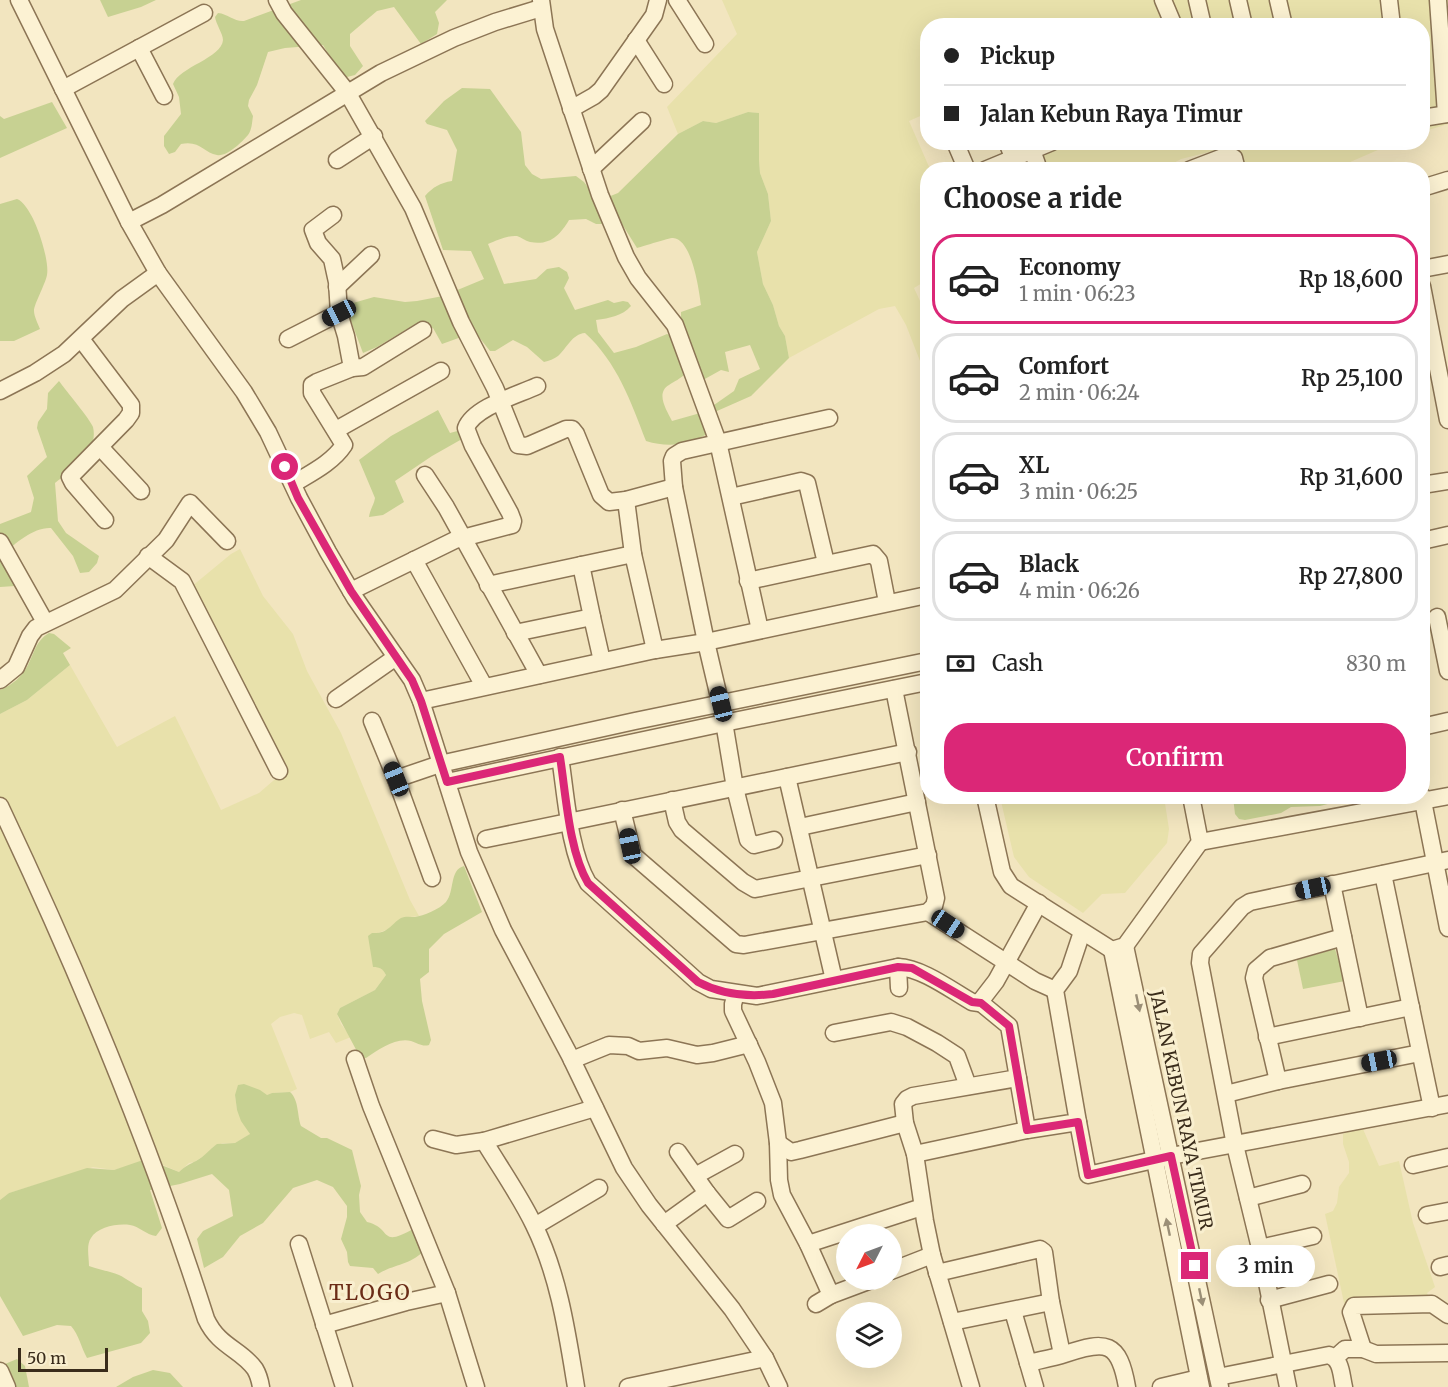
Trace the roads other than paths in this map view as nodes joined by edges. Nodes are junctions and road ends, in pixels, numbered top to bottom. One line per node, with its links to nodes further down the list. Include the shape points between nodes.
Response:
1 (19, 0): 22 (street)
2 (276, 0): 23 (street)
3 (677, 0): 19 (street)
4 (1163, 0): 13 (street)
5 (1197, 0): 14 (street)
6 (1238, 0): 15 (street)
7 (1278, 0): 16 (street)
8 (1389, 0): 17 (street)
9 (1438, 0): 26 (street)
10 (660, 2): 18 (street)
11 (541, 4): 23 (street, via 454,38); 25 (street, via 545,29)
12 (204, 13): 20 (street)
13 (1171, 18)
14 (1201, 18)
15 (1242, 18)
16 (1282, 18)
17 (1391, 18)
18 (636, 40): 21 (street); 25 (street, via 601,90)
19 (705, 44)
20 (139, 48): 22 (street); 24 (street)
21 (664, 84)
22 (63, 89): 41 (street)
23 (347, 92): 29 (street); 41 (street)
24 (164, 96)
25 (571, 109): 37 (street)
26 (1447, 114): 27 (street)
27 (1430, 116)
28 (642, 122): 37 (street)
29 (374, 136): 32 (street); 57 (street, via 426,234 461,322)
30 (1010, 150): 31 (street); 33 (street)
31 (1032, 150): 34 (street)
32 (337, 160)
33 (995, 162)
34 (1037, 162)
35 (1210, 162): 36 (street, via 1228,155)
36 (1235, 162)
37 (591, 169): 62 (street, via 638,278 675,325)
38 (1448, 180): 39 (street)
39 (1430, 186)
40 (333, 215): 46 (street, via 313,230 332,259)
41 (129, 222): 45 (street)
42 (371, 255): 46 (street)
43 (1448, 264): 44 (street)
44 (1430, 267)
45 (158, 273): 51 (street, via 122,299); 66 (street, via 244,392)
46 (337, 287): 47 (street)
47 (339, 313): 52 (street); 53 (street)
48 (1430, 319): 50 (street)
49 (423, 330): 53 (street, via 363,367)
50 (1434, 336): 58 (street)
51 (81, 339): 56 (street, via 35,373); 63 (street, via 132,410)
52 (288, 339)
53 (352, 368): 61 (street, via 312,385 312,393)
54 (441, 371): 61 (street)
55 (537, 386): 57 (street)
56 (0, 391)
57 (499, 401): 71 (street, via 518,445 526,446 572,429 601,495 609,502); 74 (street, via 469,422 466,432 510,513 512,524)
58 (1446, 402): 60 (street)
59 (829, 418): 62 (street)
60 (1448, 420)
61 (336, 430): 66 (street, via 344,445 338,454)
62 (718, 442): 68 (street, via 674,456); 70 (street)
63 (100, 447): 69 (street); 72 (street, via 70,477)
64 (425, 475): 74 (street)
65 (1448, 481): 67 (street)
66 (293, 484): 85 (street)
67 (1430, 484)
68 (674, 488): 71 (street); 93 (street)
69 (141, 491)
70 (731, 496): 81 (street, via 807,483); 83 (street)
71 (626, 500): 78 (street)
72 (105, 520)
73 (1448, 536): 75 (street)
74 (462, 538): 80 (street); 84 (street)
75 (1430, 539)
76 (226, 541): 79 (street, via 190,503 173,532)
77 (0, 542): 90 (street)
78 (633, 554): 82 (street); 94 (street)
79 (148, 556): 90 (street, via 106,596); 114 (street, via 182,581)
80 (414, 560): 85 (street); 102 (street)
81 (826, 563): 83 (street); 87 (street, via 875,555)
82 (581, 565): 84 (street); 88 (street)
83 (748, 581): 91 (street)
84 (488, 585): 92 (street)
85 (351, 591): 95 (street)
86 (920, 596): 87 (street)
87 (887, 602): 91 (street)
88 (592, 617): 92 (street); 96 (street)
89 (1436, 617): 98 (street)
90 (45, 622): 100 (street, via 32,631 16,667)
91 (760, 630): 93 (street)
92 (515, 633): 99 (street)
93 (706, 642): 94 (street); 106 (street)
94 (655, 650): 96 (street)
95 (396, 657): 104 (street); 105 (street)
96 (602, 662): 99 (street)
97 (920, 662): 106 (street)
98 (1448, 669)
99 (539, 675): 102 (street)
100 (0, 680)
101 (920, 683): 103 (street)
102 (484, 686): 105 (street)
103 (894, 689): 109 (street); 111 (street)
104 (336, 699)
105 (421, 701): 113 (street)
106 (721, 704): 109 (street); 113 (street)
107 (372, 721): 116 (street)
108 (1448, 722): 110 (street)
109 (724, 723): 112 (street); 118 (street)
110 (1430, 725)
111 (909, 752): 115 (street); 122 (street)
112 (560, 757): 117 (street); 129 (street)
113 (440, 764): 116 (street); 117 (street)
114 (279, 771)
115 (787, 777): 118 (street); 130 (street)
116 (396, 779): 137 (street)
117 (447, 782): 161 (street, via 469,852 503,930)
118 (735, 788): 121 (street); 132 (street, via 750,844)
119 (1448, 796): 120 (street)
120 (1430, 798)
121 (672, 800): 128 (street); 138 (street, via 679,827 751,887 765,888)
122 (917, 802): 130 (street); 134 (street)
123 (987, 804): 140 (street, via 1006,880)
124 (1193, 804): 133 (street)
125 (1397, 804): 133 (street)
126 (1424, 804): 135 (street)
127 (0, 806): 222 (street, via 123,1085 206,1319 219,1339 255,1369)
128 (622, 810): 129 (street); 143 (street, via 633,855 732,942 744,945)
129 (569, 820): 131 (street); 152 (street, via 580,868 588,883 698,982)
130 (800, 827): 138 (street)
131 (486, 838)
132 (774, 840)
133 (1200, 842): 146 (street)
134 (928, 855): 138 (street); 141 (street, via 936,898)
135 (1441, 861): 136 (street); 142 (street)
136 (1383, 874): 139 (street); 154 (street)
137 (432, 878)
138 (810, 878): 143 (street)
139 (1332, 884): 145 (street); 165 (street, via 1246,904 1201,954)
140 (1039, 903): 144 (street); 147 (street)
141 (928, 912): 143 (street); 147 (street)
142 (1448, 928)
143 (821, 930): 149 (street)
144 (1082, 932): 146 (street); 151 (street, via 1069,971)
145 (1343, 937): 155 (street); 157 (street, via 1270,958 1256,970 1254,978)
146 (1119, 948): 178 (street, JALAN KEBUN RAYA TIMUR, one-way to 178); 180 (street, JALAN KEBUN RAYA TIMUR)
147 (1005, 963): 151 (street); 153 (street)
148 (898, 967): 149 (street); 150 (street); 153 (street, via 912,968 972,1002)
149 (834, 980): 152 (street, via 773,994)
150 (899, 988)
151 (1055, 990): 168 (street)
152 (736, 994): 158 (street, via 733,1011)
153 (981, 1003): 162 (street, via 1009,1026)
154 (1411, 1008): 155 (street); 159 (street)
155 (1360, 1018): 157 (street)
156 (834, 1033): 164 (street, via 891,1022 907,1027 957,1056)
157 (1267, 1037): 163 (street)
158 (749, 1044): 161 (street, via 697,1055 667,1048 639,1051 609,1045); 173 (street, via 772,1103)
159 (1420, 1053): 163 (street); 166 (street)
160 (355, 1059): 202 (street)
161 (572, 1060): 167 (street)
162 (1018, 1078): 164 (street); 170 (street)
163 (1278, 1081): 165 (street)
164 (968, 1086): 169 (street, via 907,1099 903,1104)
165 (1226, 1094): 174 (street)
166 (1440, 1106): 174 (street)
167 (595, 1108): 172 (street); 191 (street, via 624,1168)
168 (1078, 1122): 170 (street); 180 (street, via 1088,1175)
169 (905, 1123): 173 (street, via 791,1152); 177 (street)
170 (1027, 1130): 177 (street)
171 (433, 1139): 172 (street, via 456,1145)
172 (484, 1142): 192 (street)
173 (778, 1143): 195 (street, via 782,1194)
174 (1235, 1145): 178 (street); 186 (street)
175 (678, 1152): 182 (street)
176 (735, 1154): 182 (street)
177 (915, 1154): 188 (street)
178 (1171, 1156): 180 (street); 219 (street, JALAN KEBUN RAYA TIMUR, one-way to 219)
179 (1448, 1157): 181 (street)
180 (1154, 1160): 220 (street, JALAN KEBUN RAYA TIMUR, one-way to 180)
181 (1413, 1165)
182 (695, 1176): 185 (street)
183 (1302, 1184): 186 (street)
184 (598, 1188): 192 (street)
185 (707, 1193): 187 (street, via 728,1219); 191 (street)
186 (1248, 1198): 196 (street)
187 (757, 1201)
188 (922, 1207): 195 (street); 197 (street)
189 (1448, 1211): 190 (street)
190 (1427, 1215)
191 (664, 1224): 214 (street, via 732,1309)
192 (535, 1226): 225 (street, via 557,1288)
193 (1313, 1236): 196 (street)
194 (299, 1244): 210 (street)
195 (808, 1244): 203 (street)
196 (1260, 1248): 204 (street)
197 (932, 1255): 198 (street); 199 (street)
198 (902, 1267)
199 (937, 1272): 205 (street, via 1040,1249 1044,1252); 209 (street)
200 (1329, 1284): 204 (street)
201 (844, 1290): 203 (street)
202 (447, 1293): 210 (street); 224 (street)
203 (831, 1295): 206 (street)
204 (1269, 1300): 217 (street)
205 (1051, 1302): 207 (street); 213 (street)
206 (816, 1304)
207 (1012, 1311): 209 (street); 216 (street)
208 (1447, 1317): 211 (street, via 1432,1304 1354,1306 1351,1312)
209 (952, 1322): 228 (street)
210 (324, 1325): 223 (street)
211 (1362, 1349): 212 (street, via 1376,1354); 215 (street, via 1345,1349)
212 (1448, 1353)
213 (1062, 1354): 216 (street); 230 (street, via 1096,1345 1106,1347 1121,1361)
214 (765, 1358): 226 (street); 227 (street)
215 (1335, 1358): 217 (street, via 1320,1356); 233 (street)
216 (1028, 1363): 229 (street)
217 (1283, 1364): 219 (street); 232 (street)
218 (0, 1371): 221 (street)
219 (1219, 1382)
220 (1201, 1383): 231 (street)
221 (7, 1387)
222 (261, 1387)
223 (344, 1387)
224 (476, 1387)
225 (576, 1387)
226 (628, 1387)
227 (779, 1387)
228 (971, 1387)
229 (1035, 1387)
230 (1127, 1387)
231 (1161, 1387)
232 (1288, 1387)
233 (1344, 1387)

